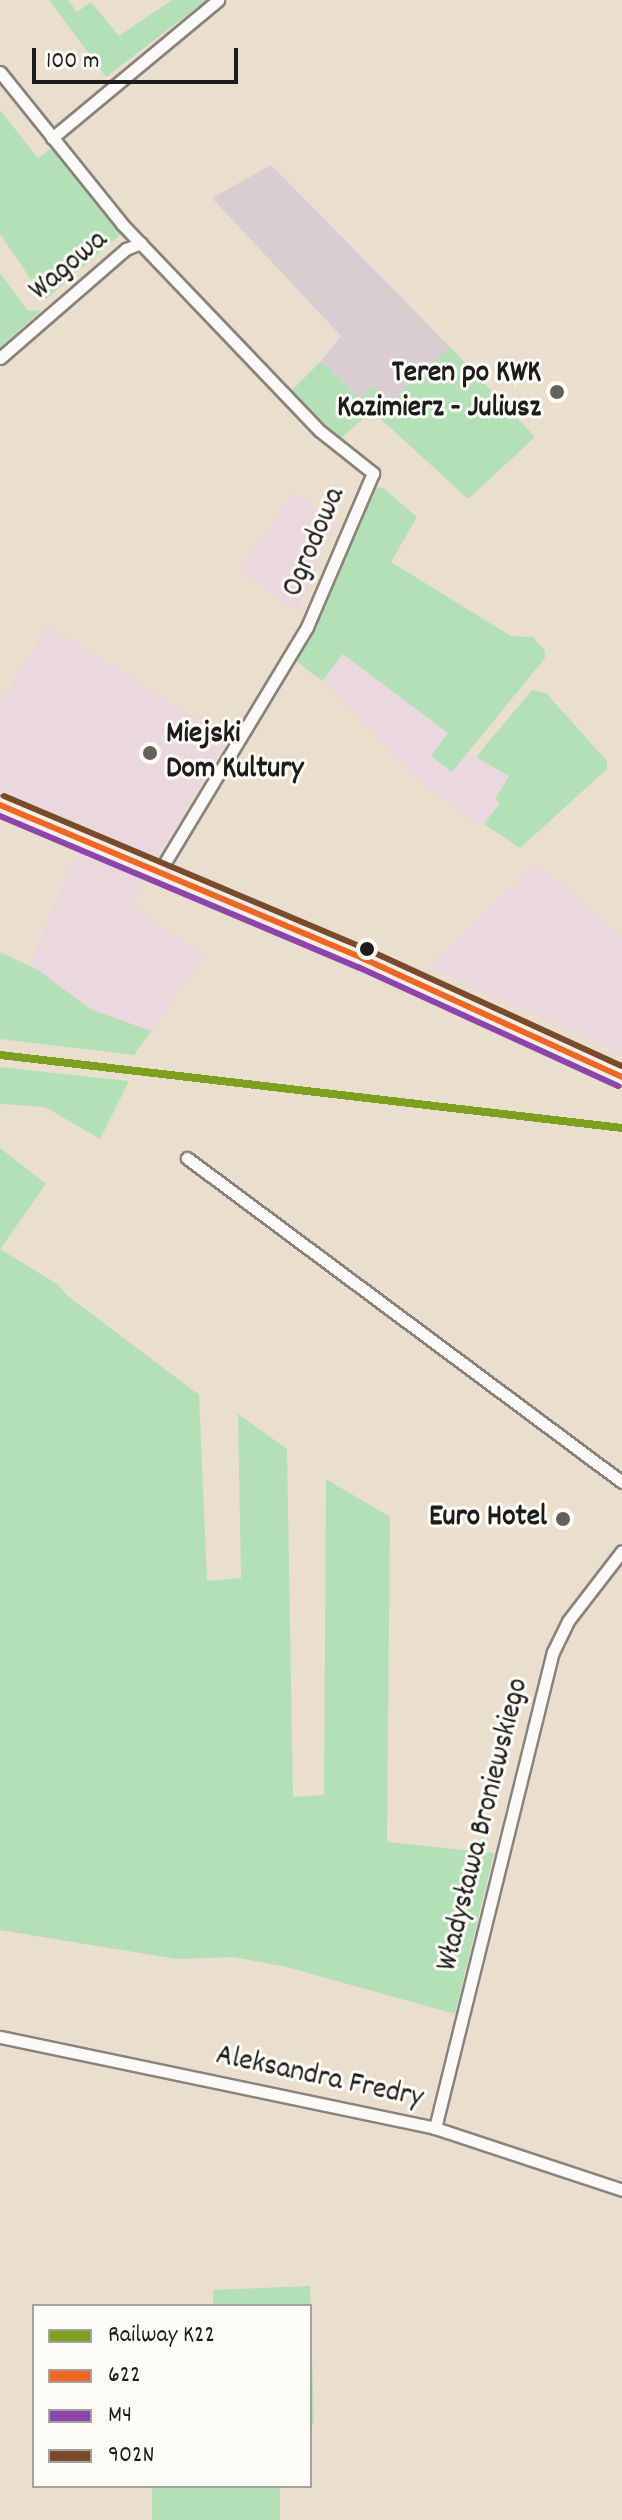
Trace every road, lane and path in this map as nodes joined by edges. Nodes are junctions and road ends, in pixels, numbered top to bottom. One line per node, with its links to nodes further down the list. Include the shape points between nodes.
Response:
1 (218, 0): 3 (street)
2 (0, 72): 3 (street, Wagowa)
3 (52, 138): 4 (street, Wagowa)
4 (141, 243): 5 (street, Wagowa, via 126,249); 7 (street, Ogrodowa, via 320,431 373,473 307,627)
5 (0, 358)
6 (0, 805): 7 (street)
7 (160, 871): 8 (street)
8 (622, 1077)
9 (187, 1158): 10 (street)
10 (622, 1482)
11 (622, 1551): 13 (street, Władysława Broniewskiego, via 568,1621 553,1652)
12 (0, 2037): 13 (street, Aleksandra Fredry)
13 (435, 2128): 14 (street, Aleksandra Fredry)
14 (622, 2190)

